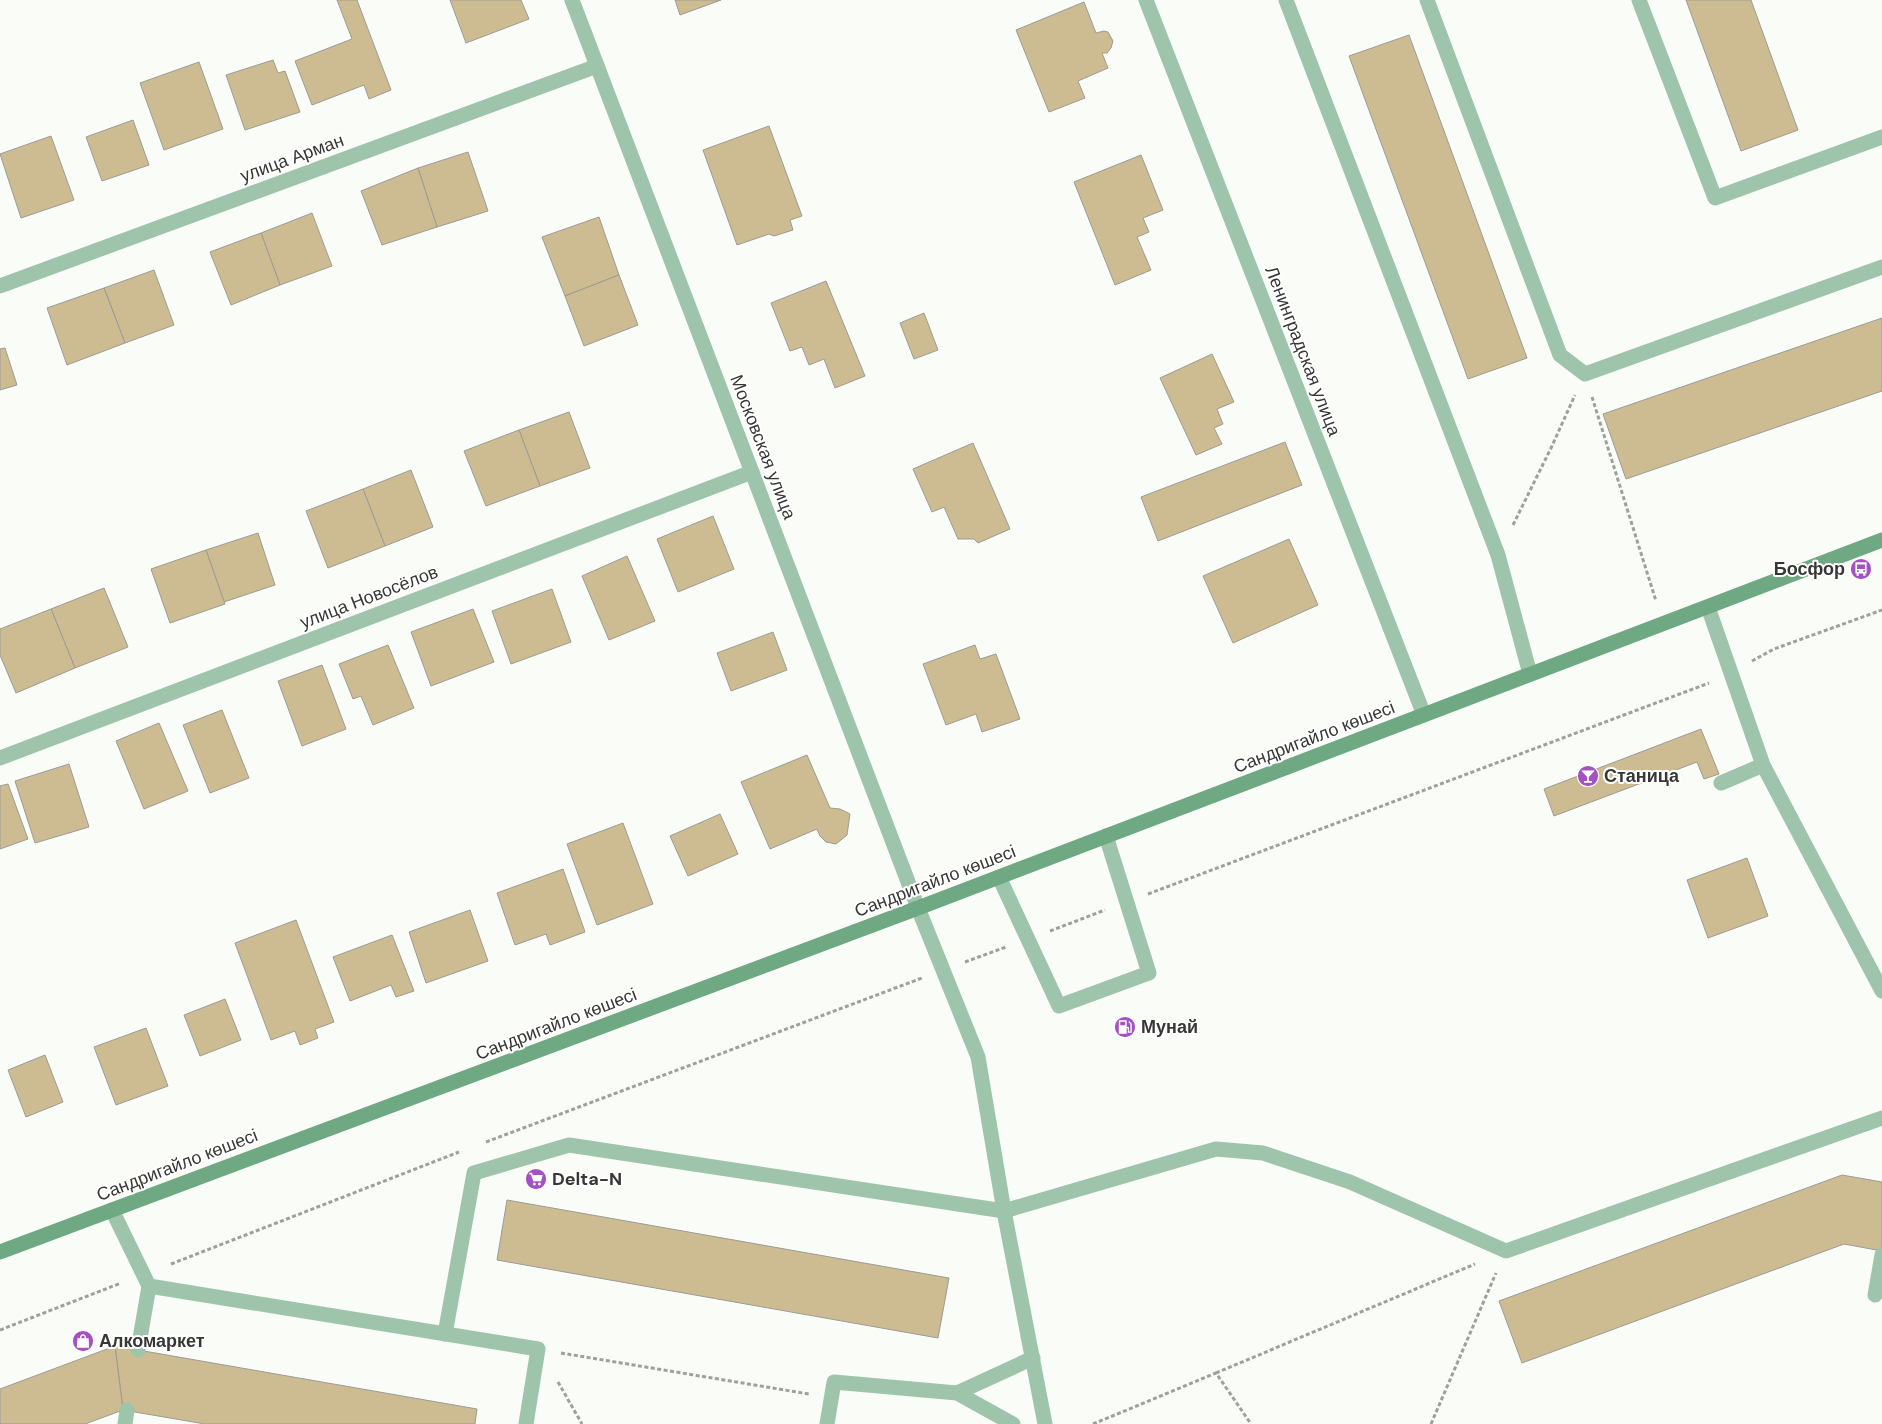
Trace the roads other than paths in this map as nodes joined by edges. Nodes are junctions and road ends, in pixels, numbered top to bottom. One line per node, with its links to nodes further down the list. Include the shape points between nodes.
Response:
1 (572, 0): 6 (lane, Московская улица)
2 (1146, 0): 14 (lane, Ленинградская улица)
3 (1286, 0): 13 (lane, via 1498,555)
4 (1427, 0): 8 (lane, via 1560,355 1585,374)
5 (1639, 0): 7 (lane, via 1715,198)
6 (597, 66): 9 (lane, улица Арман); 10 (lane, Московская улица)
7 (1882, 137)
8 (1882, 267)
9 (0, 286)
10 (752, 472): 15 (lane, улица Новосёлов); 20 (lane, Московская улица)
11 (1882, 540): 12 (street, Сандригайло көшесі)
12 (1708, 606): 13 (street, Сандригайло көшесі); 16 (lane)
13 (1530, 674): 14 (street, Сандригайло көшесі)
14 (1424, 715): 18 (street, Сандригайло көшесі)
15 (0, 758)
16 (1763, 766): 17 (lane); 21 (lane)
17 (1721, 783)
18 (1106, 836): 19 (street, Сандригайло көшесі); 19 (lane, via 1149,973 1059,1006)
19 (999, 877): 20 (street, Сандригайло көшесі)
20 (918, 908): 23 (street, Сандригайло көшесі); 24 (lane, Московская улица, via 978,1057)
21 (1882, 991)
22 (1882, 1118): 24 (lane, via 1506,1251 1350,1182 1263,1153 1216,1149)
23 (112, 1210): 25 (street, Сандригайло көшесі); 27 (lane)
24 (1004, 1211): 29 (lane, via 569,1145 474,1173); 31 (lane, Московская улица)
25 (0, 1252)
26 (1882, 1255): 28 (lane)
27 (146, 1280): 29 (lane); 30 (lane)
28 (1875, 1295)
29 (445, 1334): 33 (lane, via 538,1349)
30 (138, 1350)
31 (1033, 1358): 32 (lane); 36 (lane, Московская улица)
32 (956, 1393): 34 (lane, via 834,1382); 35 (lane)
33 (526, 1424)
34 (827, 1424)
35 (1014, 1424)
36 (1045, 1424)

